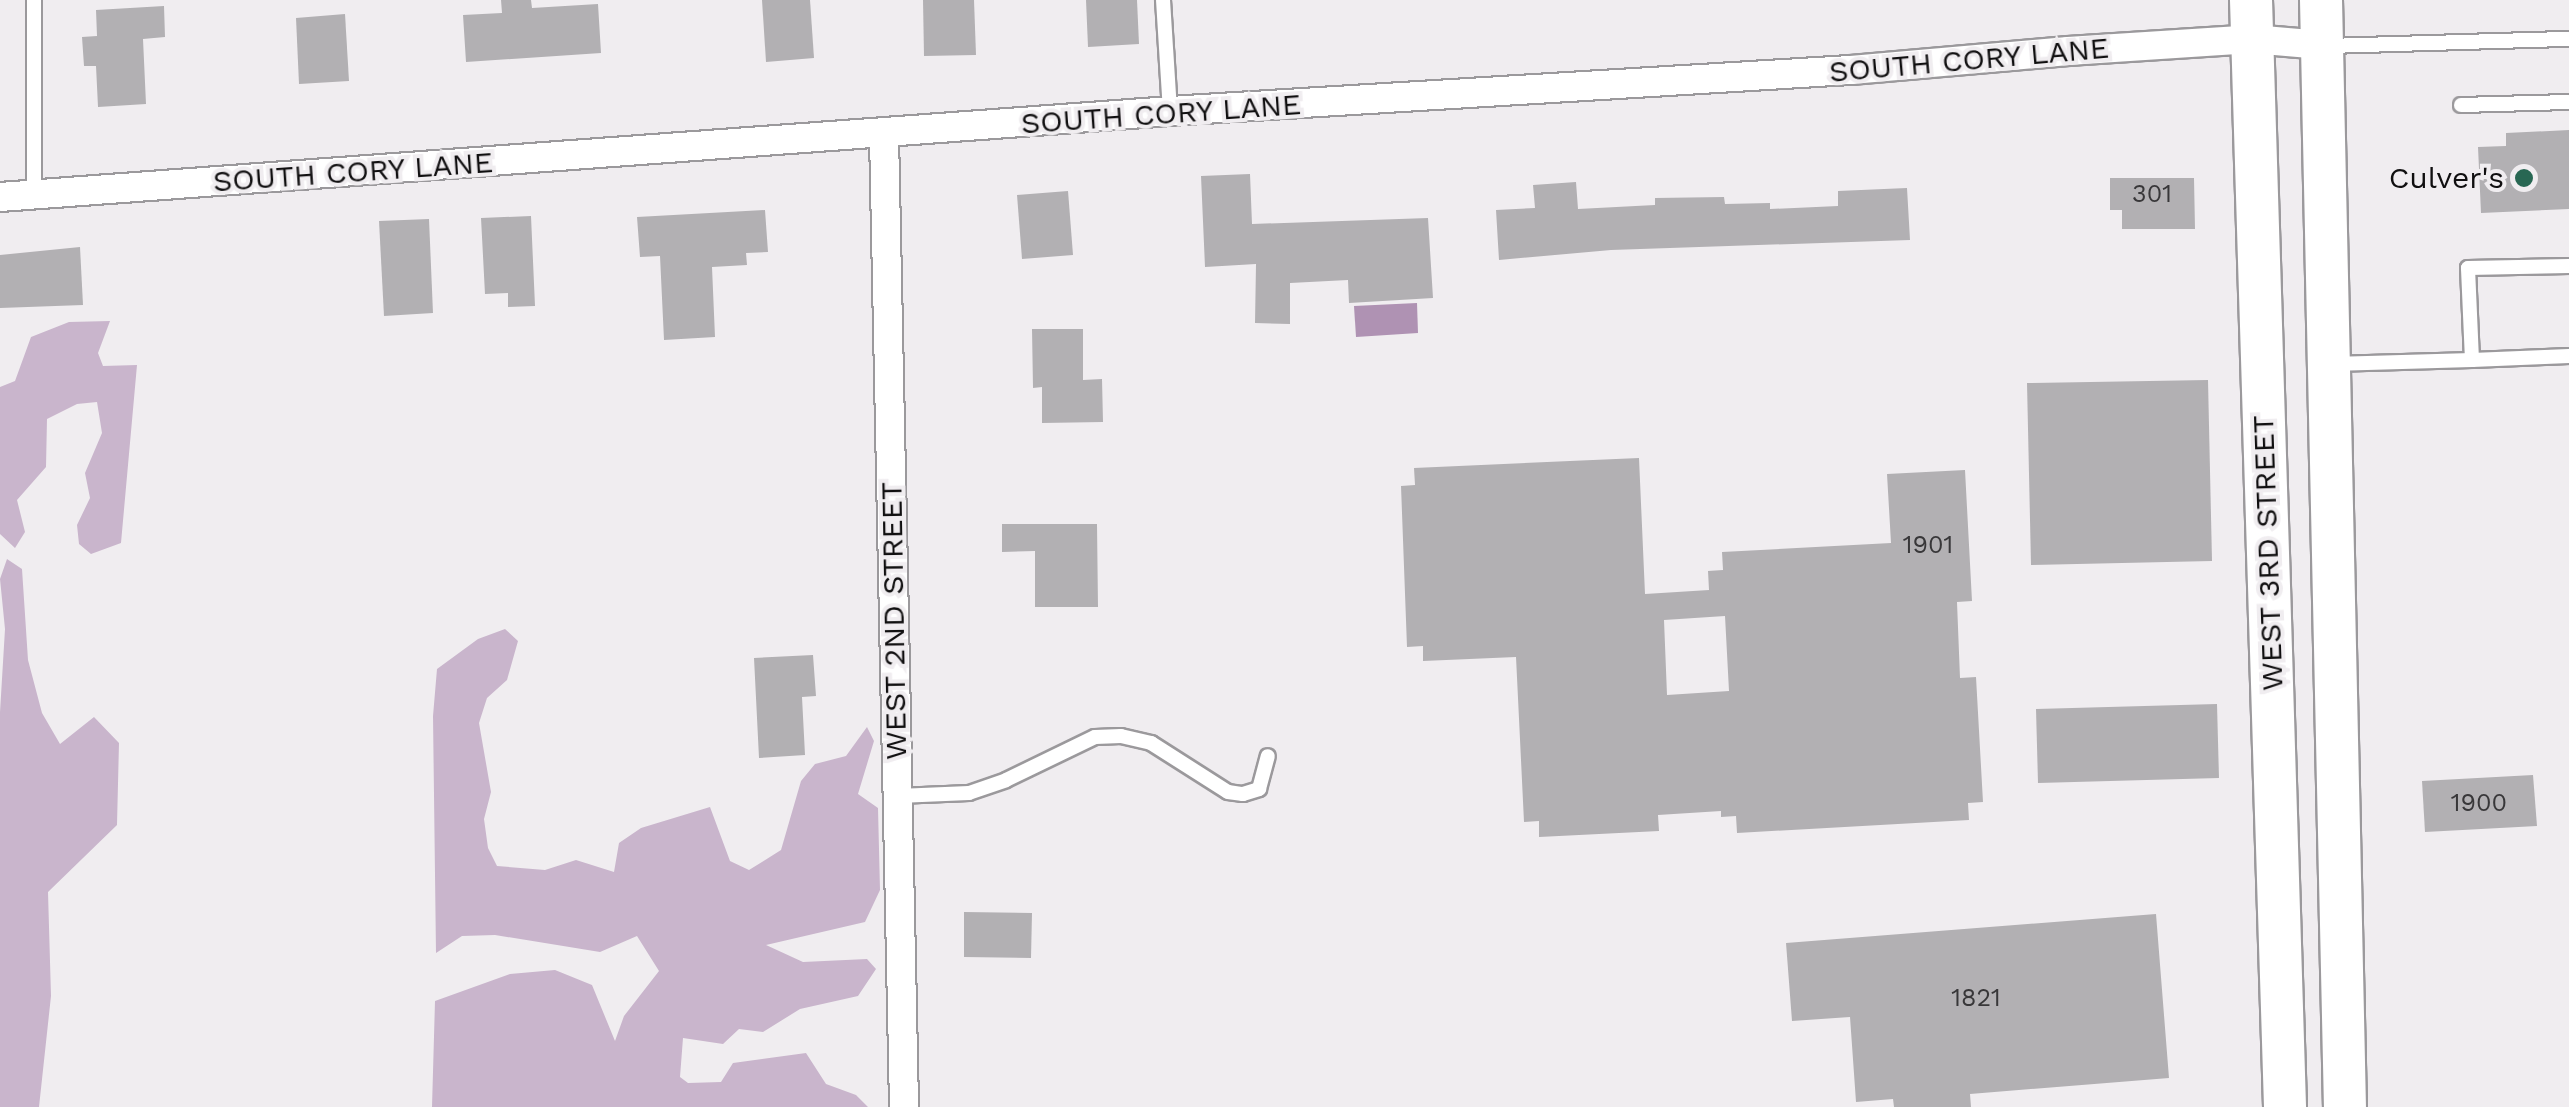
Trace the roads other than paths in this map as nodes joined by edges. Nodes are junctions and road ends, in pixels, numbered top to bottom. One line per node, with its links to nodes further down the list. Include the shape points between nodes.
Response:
1 (34, 0): 13 (lane)
2 (1163, 0): 10 (lane)
3 (2321, 0): 6 (main road)
4 (2252, 20): 6 (street, SOUTH CORY LANE); 10 (street, SOUTH CORY LANE, via 1851,70); 22 (main road, WEST 3RD STREET)
5 (2569, 39): 6 (lane)
6 (2322, 46): 18 (main road)
7 (2552, 102): 8 (lane); 9 (lane); 11 (lane)
8 (2569, 102)
9 (2461, 105)
10 (1170, 111): 12 (street, SOUTH CORY LANE)
11 (2569, 114)
12 (884, 135): 13 (street, SOUTH CORY LANE); 20 (street, WEST 2ND STREET)
13 (34, 194): 14 (street, SOUTH CORY LANE)
14 (0, 197)
15 (2569, 266): 17 (lane, via 2468,268)
16 (2569, 356): 17 (lane)
17 (2472, 360): 18 (lane)
18 (2329, 364): 23 (main road)
19 (1268, 756): 20 (lane, via 1259,789 1242,794 1228,792 1151,743 1095,736 969,793)
20 (898, 796): 21 (street, WEST 2ND STREET)
21 (904, 1107)
22 (2285, 1107)
23 (2346, 1107)

